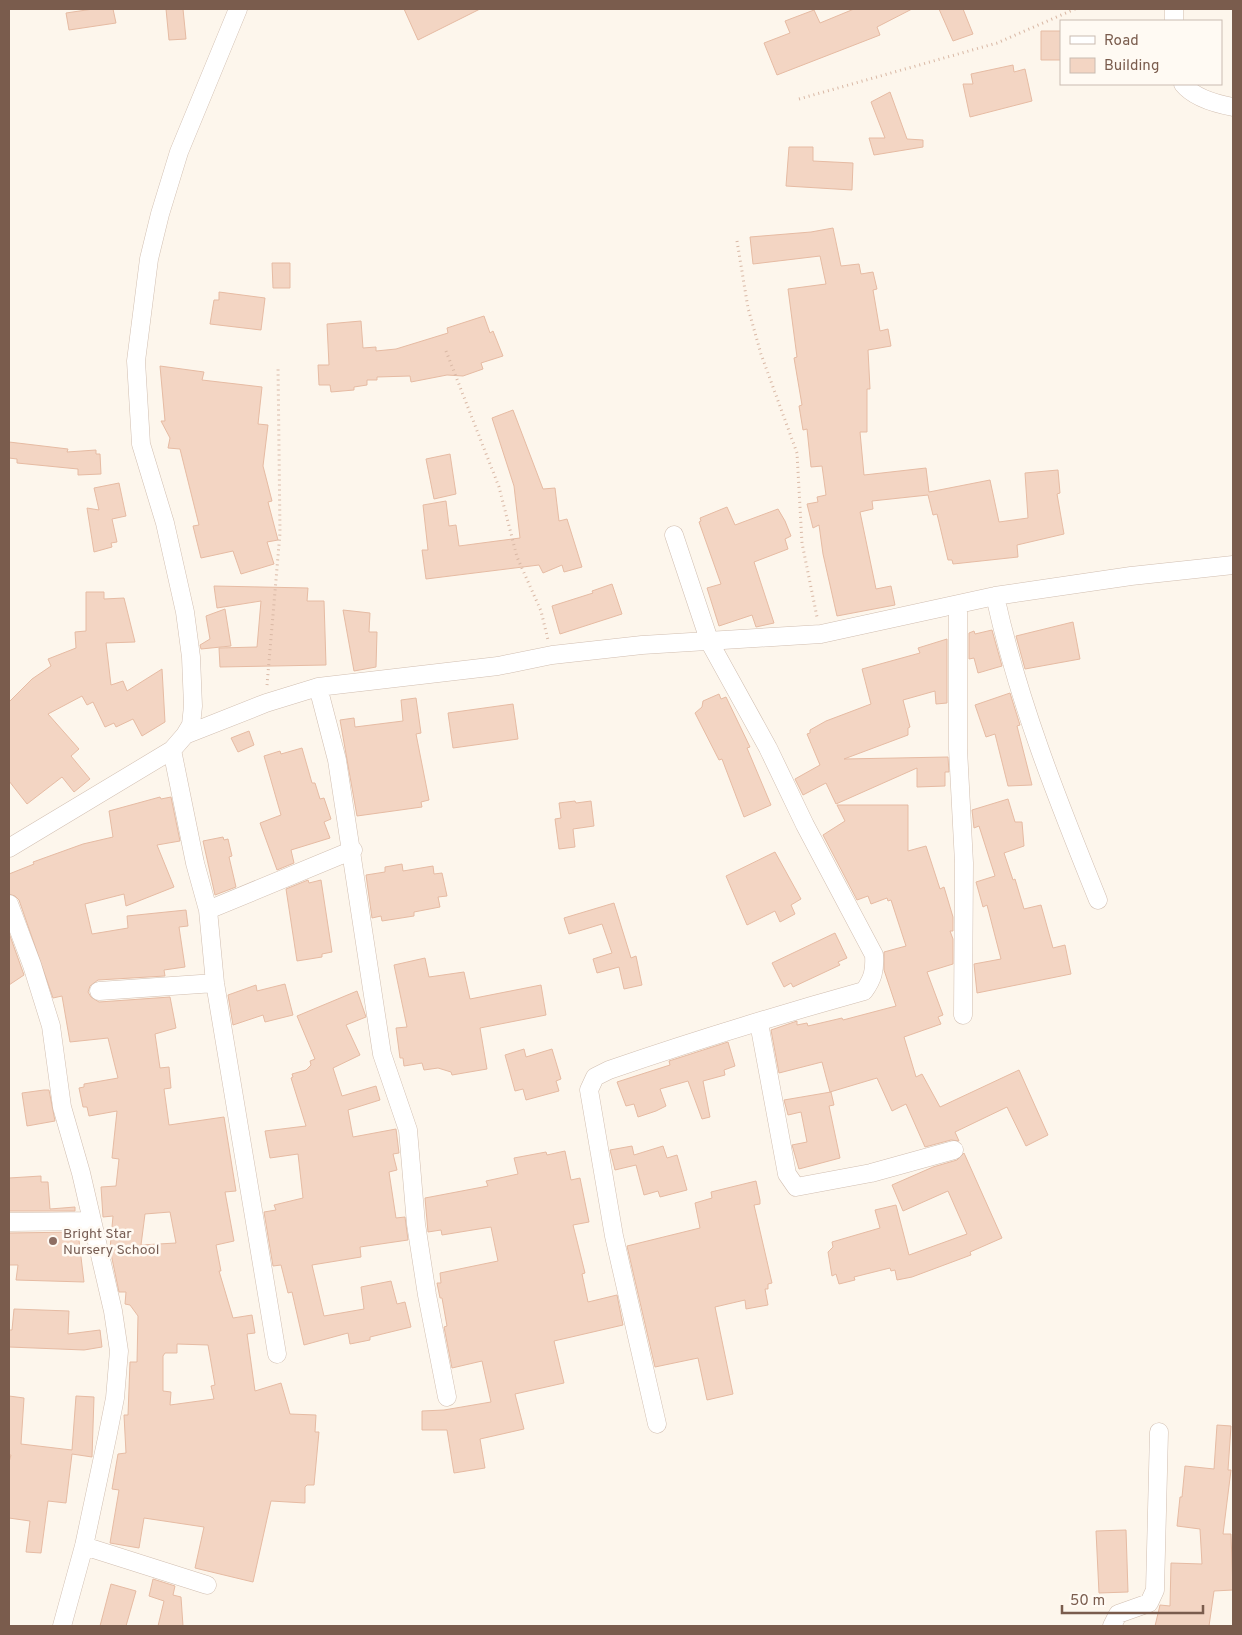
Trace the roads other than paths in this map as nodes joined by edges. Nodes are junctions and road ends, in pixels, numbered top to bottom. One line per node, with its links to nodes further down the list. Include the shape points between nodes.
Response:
1 (238, 9): 10 (street, via 179,152 160,214 149,259 136,361 140,444 165,522 185,612 191,657 193,706 191,725)
2 (1184, 85): 3 (street, via 1217,104)
3 (1233, 107)
4 (674, 535): 8 (street)
5 (1233, 565): 6 (street)
6 (995, 596): 7 (street); 14 (street, via 1007,651 1050,782)
7 (958, 606): 8 (street, via 821,634); 19 (street, via 958,749 964,863)
8 (710, 643): 9 (street, via 642,645 552,655 498,666); 20 (street, via 874,955 875,969 864,991)
9 (318, 687): 10 (street, via 266,703); 13 (street, via 334,745)
10 (185, 735): 11 (street)
11 (172, 750): 12 (street); 16 (street)
12 (9, 848)
13 (353, 850): 16 (street); 25 (street, via 382,1054 408,1130 416,1224)
14 (1098, 900)
15 (9, 904): 22 (street, via 51,1026 62,1107)
16 (208, 910): 17 (street)
17 (215, 983): 18 (street); 24 (street)
18 (99, 991)
19 (963, 1015)
20 (759, 1023): 21 (street, via 787,1174 796,1187 871,1173); 26 (street, via 609,1070 595,1077 589,1090 614,1236)
21 (954, 1150)
22 (92, 1221): 23 (street); 28 (street, via 113,1311 118,1351 115,1398)
23 (9, 1222)
24 (276, 1354)
25 (447, 1397)
26 (657, 1424)
27 (1158, 1432): 31 (street, via 1155,1590 1149,1603 1118,1614)
28 (84, 1546): 29 (street); 30 (street)
29 (207, 1584)
30 (62, 1626)
31 (1112, 1626)

